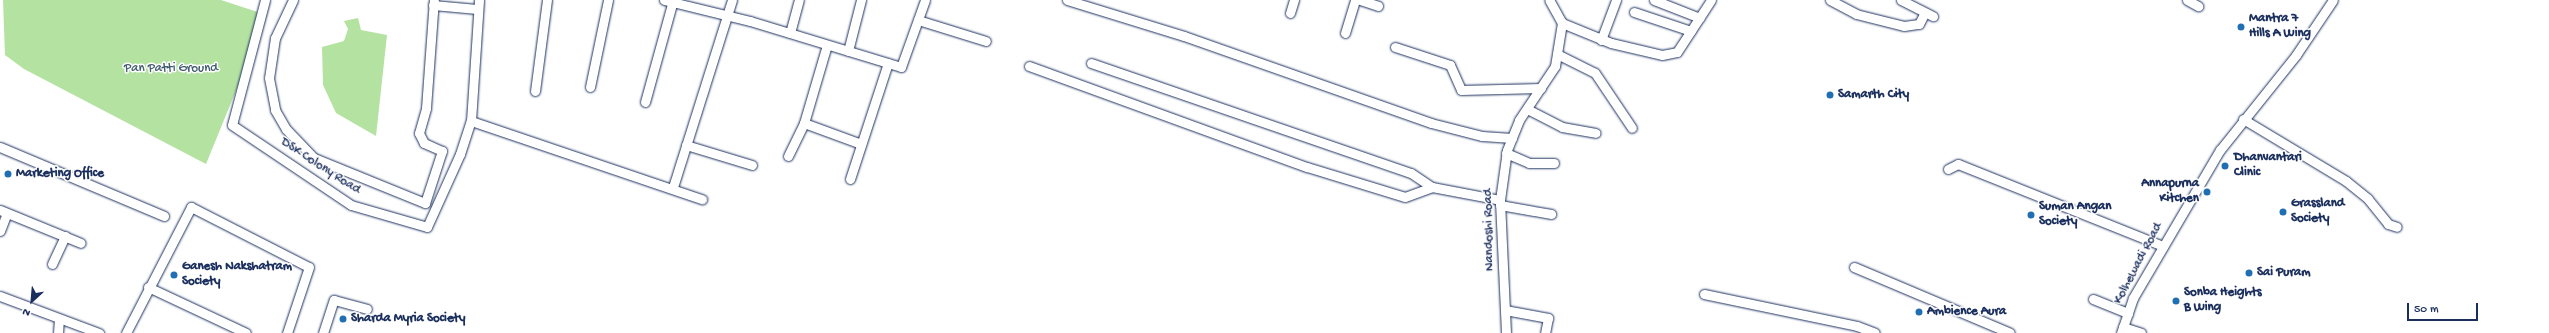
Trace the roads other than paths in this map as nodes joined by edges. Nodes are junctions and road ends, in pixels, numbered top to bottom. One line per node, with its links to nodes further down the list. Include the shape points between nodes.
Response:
1 (293, 0): 21 (street, via 274,38 268,78 275,110 286,129 314,158 425,203 442,152 424,143 420,133 426,108)
2 (547, 0): 48 (street)
3 (608, 0): 46 (street)
4 (732, 0): 29 (street)
5 (799, 0): 35 (street)
6 (861, 0): 41 (street)
7 (925, 0): 32 (street)
8 (1067, 0): 56 (street, via 1184,36 1431,123 1482,136)
9 (1294, 0): 28 (street)
10 (1355, 0): 36 (street)
11 (1360, 0): 24 (street)
12 (1549, 0): 33 (street)
13 (1616, 0): 37 (street)
14 (1654, 0): 31 (street)
15 (1711, 0): 31 (street)
16 (1830, 0): 27 (street, via 1856,14 1904,26 1919,24)
17 (1901, 0): 27 (street)
18 (2187, 0): 25 (street)
19 (2334, 0): 51 (street, Kolhewadi Road)
20 (670, 1): 29 (street); 49 (street)
21 (434, 2): 23 (street)
22 (262, 3): 52 (street, DSK Colony Road, via 232,125 351,205 427,227 460,154)
23 (478, 5): 52 (street, DSK Colony Road)
24 (1378, 6)
25 (2198, 6)
26 (1634, 12): 34 (street)
27 (1924, 12): 30 (street)
28 (1290, 13)
29 (728, 16): 35 (street); 58 (street)
30 (1934, 16)
31 (1700, 18): 34 (street)
32 (918, 20): 38 (street); 43 (street, via 901,67)
33 (1562, 23): 37 (street); 42 (street, Nandoshi Road)
34 (1691, 31): 37 (street, via 1677,52 1662,54)
35 (790, 33): 39 (street)
36 (1345, 33)
37 (1601, 40)
38 (986, 41)
39 (828, 45): 41 (street); 53 (street)
40 (1395, 47): 47 (street, via 1450,65 1461,90)
41 (848, 51): 43 (street)
42 (1556, 54): 47 (street, Nandoshi Road, via 1555,66); 54 (street, via 1595,73)
43 (888, 63): 57 (street)
44 (1091, 63): 67 (street, via 1410,174)
45 (1029, 66): 67 (street, via 1307,167 1405,197)
46 (590, 87)
47 (1541, 88): 50 (street, Nandoshi Road)
48 (534, 91)
49 (645, 102)
50 (1526, 109): 55 (street, via 1562,127 1586,134); 56 (street, Nandoshi Road)
51 (2243, 119): 73 (street, via 2346,181 2368,199 2388,224); 77 (street, Kolhewadi Road, via 2220,150)
52 (471, 121): 66 (street)
53 (804, 123): 57 (street); 61 (street)
54 (1632, 128)
55 (1595, 132)
56 (1512, 138): 60 (street, Nandoshi Road)
57 (861, 144): 65 (street)
58 (686, 145): 63 (street); 66 (street)
59 (0, 147): 72 (street)
60 (1506, 153): 62 (street, via 1528,163); 69 (street, Nandoshi Road)
61 (788, 156)
62 (1554, 163)
63 (752, 165)
64 (1948, 169): 77 (street, via 1958,164)
65 (850, 179)
66 (673, 187): 68 (street)
67 (1432, 187): 69 (street)
68 (702, 199)
69 (1500, 203): 71 (street); 85 (street, Nandoshi Road)
70 (4, 212): 74 (street); 75 (street)
71 (1551, 214)
72 (164, 216)
73 (2397, 227)
74 (0, 231)
75 (65, 236): 76 (street); 78 (street)
76 (81, 243)
77 (2163, 246): 86 (street, Kolhewadi Road)
78 (52, 264)
79 (1854, 267): 98 (street)
80 (148, 287): 91 (street); 92 (street); 93 (street, via 191,207 309,267)
81 (1704, 294): 97 (street, via 1857,326)
82 (0, 296): 87 (street)
83 (2093, 298): 86 (street)
84 (367, 309): 94 (street, via 334,300)
85 (1505, 310): 95 (street, Nandoshi Road); 96 (street, via 1548,318)
86 (2128, 312): 88 (street, Kolhewadi Road)
87 (59, 320): 89 (street); 90 (street)
88 (2122, 330): 99 (street)
89 (58, 333)
90 (99, 333)
91 (126, 333)
92 (246, 333)
93 (287, 333)
94 (323, 333)
95 (1506, 333)
96 (1545, 333)
97 (1875, 333)
98 (2010, 333)
99 (2141, 333)

